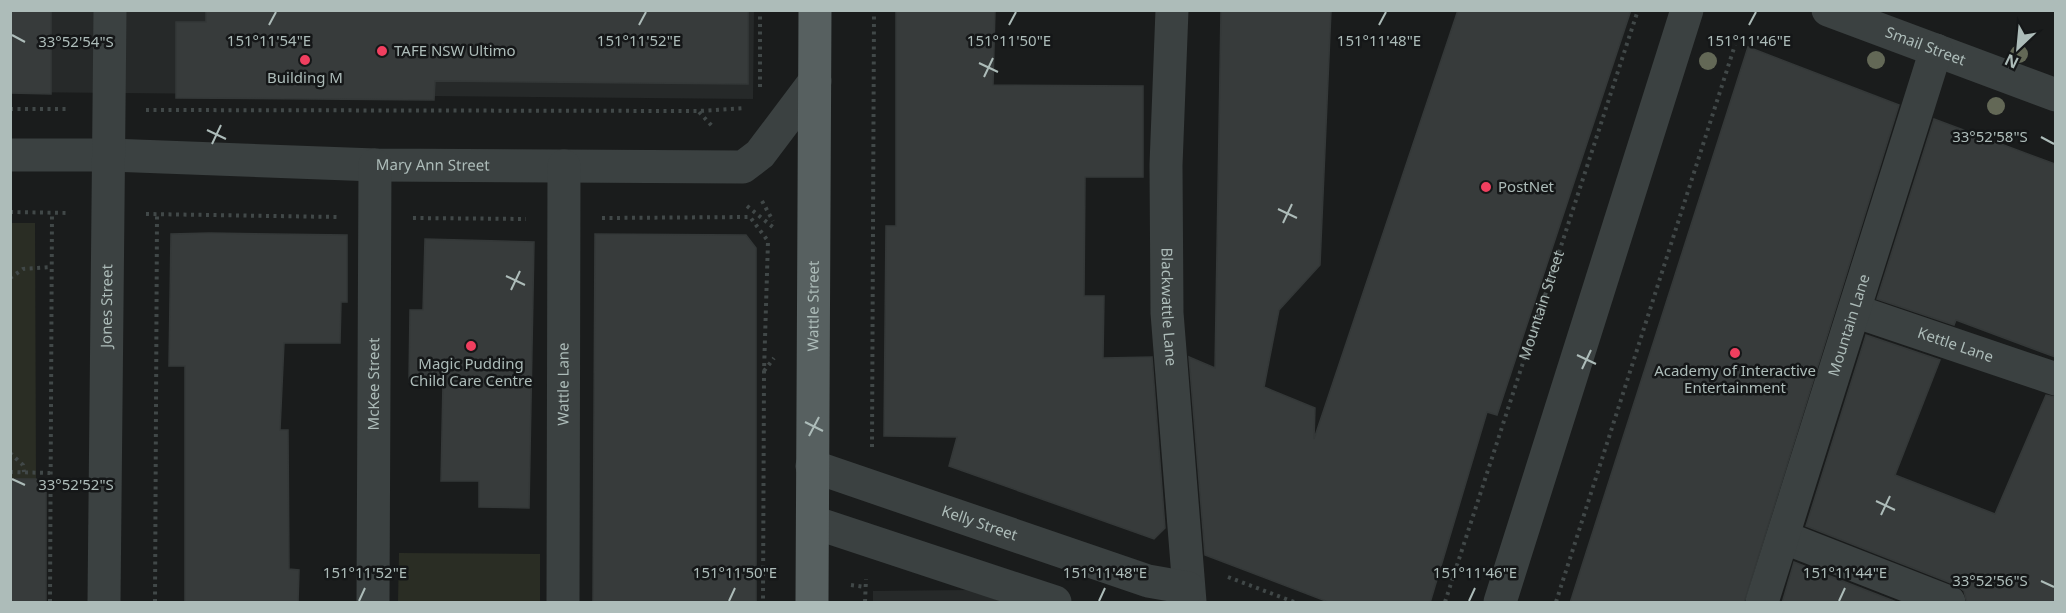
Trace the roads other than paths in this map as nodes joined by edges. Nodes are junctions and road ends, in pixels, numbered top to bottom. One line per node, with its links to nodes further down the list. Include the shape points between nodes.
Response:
1 (110, 10): 10 (street, Jones Street)
2 (815, 10): 7 (main road, Wattle Street)
3 (1173, 10): 18 (street, Blackwattle Lane, via 1166,165 1167,313)
4 (1687, 10): 24 (street)
5 (1828, 10): 6 (street, Smail Street)
6 (1936, 50): 8 (street, Smail Street); 13 (street, Mountain Lane)
7 (814, 81): 12 (street, Mary Ann Street, via 760,154 743,167); 15 (main road, Wattle Street)
8 (2055, 95)
9 (10, 155): 10 (street, Mary Ann Street)
10 (110, 155): 11 (street, Mary Ann Street); 19 (street, Jones Street)
11 (375, 165): 12 (street, Mary Ann Street); 20 (street, McKee Street)
12 (564, 166): 21 (street, Wattle Lane)
13 (1855, 311): 14 (street, Kettle Lane); 17 (street, Mountain Lane)
14 (2055, 379)
15 (812, 466): 16 (main road, Wattle Street); 18 (street, Kelly Street, via 1148,581)
16 (813, 522): 22 (main road, Wattle Street); 23 (street)
17 (1783, 537): 25 (street, Mountain Lane); 26 (street)
18 (1183, 598)
19 (104, 603)
20 (373, 603)
21 (563, 603)
22 (812, 603)
23 (1055, 603)
24 (1500, 603)
25 (1762, 603)
26 (1948, 603)

